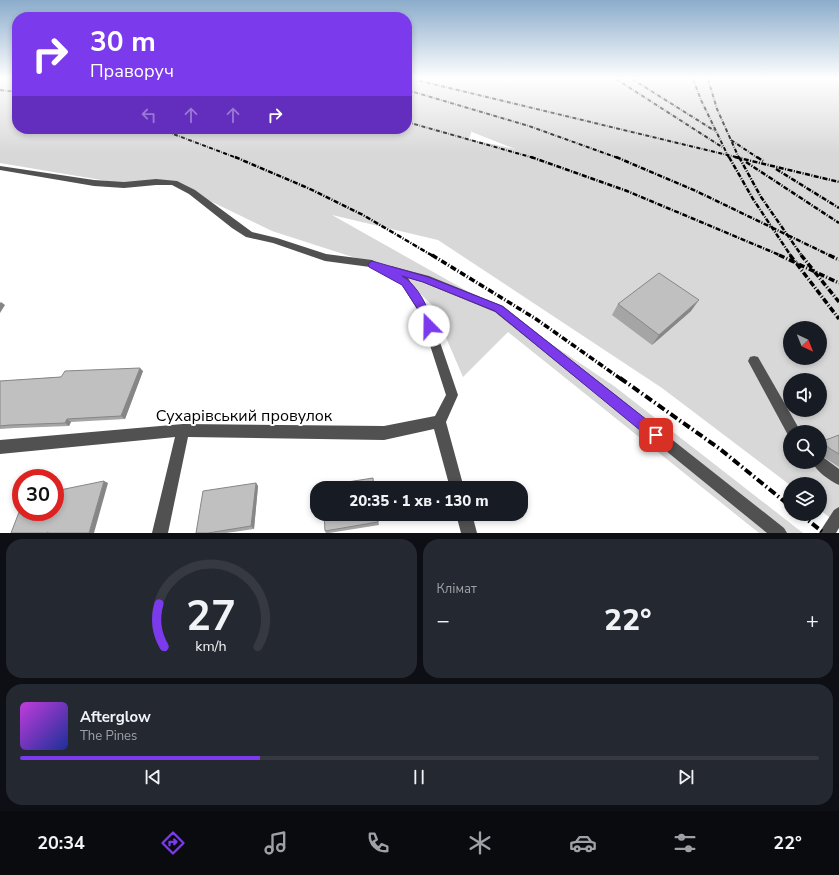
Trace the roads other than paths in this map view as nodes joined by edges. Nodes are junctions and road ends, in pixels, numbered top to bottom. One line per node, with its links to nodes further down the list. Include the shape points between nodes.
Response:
1 (0, 168): 2 (street, via 94,183 174,183 192,192 249,235 274,240 325,257)
2 (372, 264): 4 (street, via 406,282 425,312 452,395); 15 (street, via 425,279 499,309)
3 (754, 361): 5 (street)
4 (439, 422): 6 (street, Сухарівський провулок, via 384,433); 10 (street)
5 (790, 425)
6 (183, 430): 7 (street, Сухарівський провулок); 13 (street)
7 (0, 447)
8 (827, 468): 9 (street)
9 (839, 478)
10 (455, 481)
11 (839, 515): 16 (street)
12 (466, 521): 14 (street)
13 (160, 533)
14 (469, 533)
15 (779, 533)
16 (827, 533)

